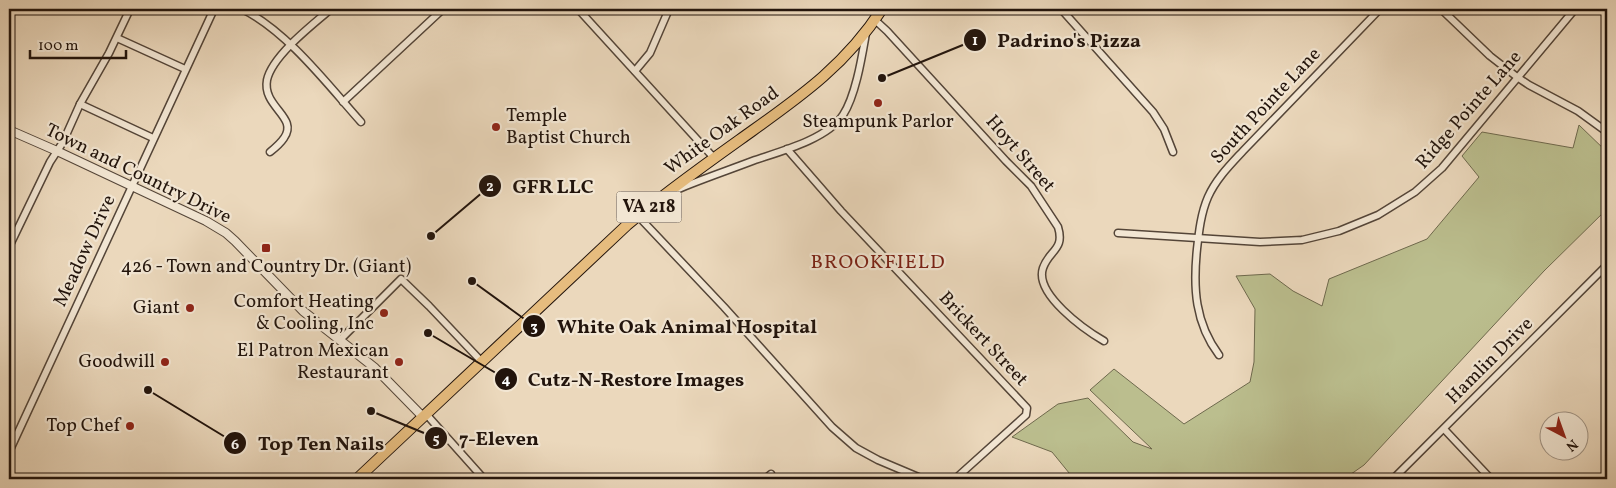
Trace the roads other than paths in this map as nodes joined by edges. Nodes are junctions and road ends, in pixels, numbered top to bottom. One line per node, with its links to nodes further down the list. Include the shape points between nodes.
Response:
1 (130, 9): 15 (street)
2 (214, 9): 17 (street, Meadow Drive)
3 (242, 9): 16 (street)
4 (331, 9): 16 (street)
5 (443, 9): 20 (street)
6 (578, 9): 18 (street)
7 (669, 9): 18 (street, via 650,53)
8 (882, 9): 13 (main road, White Oak Road / VA 218)
9 (1061, 9): 29 (street, via 1153,112)
10 (1380, 9): 35 (street, South Pointe Lane, via 1221,175 1204,207)
11 (1441, 9): 19 (street)
12 (1574, 9): 19 (street, Ridge Pointe Lane)
13 (875, 20): 14 (main road, White Oak Road / VA 218); 39 (street, Hoyt Street, via 1037,193 1060,233 1059,246 1043,267 1044,283 1056,302 1079,324)
14 (866, 32): 26 (street, via 855,84 843,114 824,132); 30 (main road, White Oak Road / VA 218, via 824,77)
15 (117, 38): 17 (street); 21 (street)
16 (291, 45): 20 (street); 28 (street, via 267,79 269,99 288,127 285,137)
17 (185, 69): 25 (street, Meadow Drive)
18 (635, 71): 30 (street)
19 (1517, 77): 24 (street, via 1578,110); 35 (street, Ridge Pointe Lane, via 1435,174 1415,192 1378,215 1339,231 1302,240 1260,242)
20 (343, 102): 22 (street)
21 (80, 104): 25 (street); 27 (street)
22 (361, 122)
23 (9, 130): 27 (street, Town and Country Drive)
24 (1607, 132)
25 (153, 138): 31 (street, Meadow Drive)
26 (787, 149): 32 (street, via 677,189); 50 (street, Brickert Street, via 1026,408 1026,415)
27 (57, 150): 31 (street, Town and Country Drive); 36 (street)
28 (270, 152)
29 (1173, 152)
30 (714, 158): 32 (main road, White Oak Road / VA 218)
31 (131, 186): 38 (street, Town and Country Drive, via 206,220 226,233 303,311); 44 (street, Meadow Drive)
32 (657, 201): 33 (main road, White Oak Road / VA 218)
33 (638, 216): 41 (main road, White Oak Road / VA 218); 49 (street, via 832,427 856,448)
34 (1118, 233): 35 (street, Ridge Pointe Lane)
35 (1198, 238): 40 (street, South Pointe Lane, via 1194,285 1197,306 1207,337)
36 (9, 247)
37 (1607, 265): 43 (street, Hamlin Drive)
38 (340, 340): 41 (street, via 401,279); 42 (street, Town and Country Drive, via 384,376)
39 (1104, 341)
40 (1219, 355)
41 (482, 362): 42 (main road, White Oak Road / VA 218)
42 (424, 416): 46 (main road, White Oak Road / VA 218); 47 (street)
43 (1444, 429): 51 (street, Hamlin Drive); 52 (street)
44 (9, 452)
45 (771, 474): 48 (street)
46 (357, 479)
47 (484, 479)
48 (764, 479)
49 (923, 479)
50 (955, 479)
51 (1393, 479)
52 (1491, 479)

